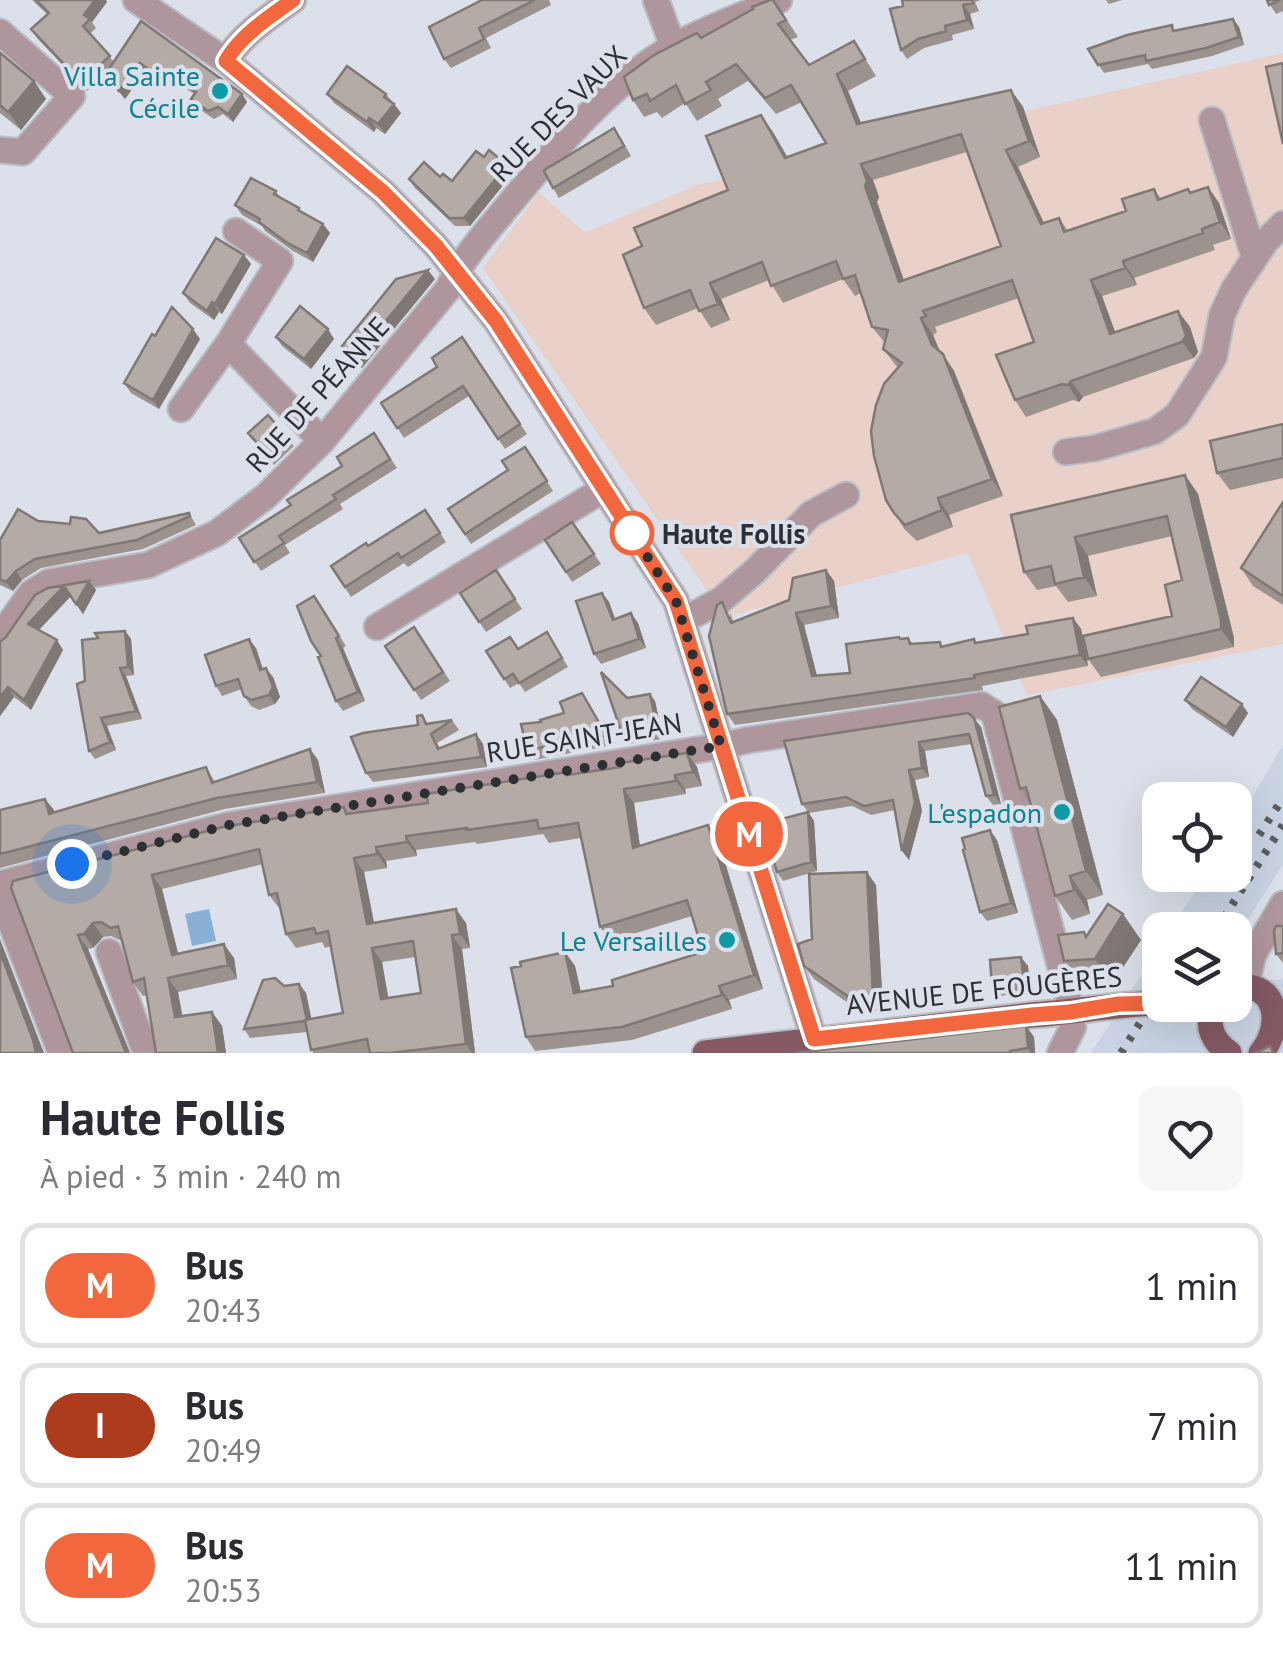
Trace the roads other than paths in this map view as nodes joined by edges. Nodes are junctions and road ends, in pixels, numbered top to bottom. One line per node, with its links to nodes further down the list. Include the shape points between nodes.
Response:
1 (136, 0): 7 (street)
2 (293, 0): 7 (street)
3 (656, 0): 6 (street)
4 (779, 0): 6 (street, RUE DES VAUX)
5 (0, 32): 9 (street, via 72,96 23,152)
6 (673, 46): 13 (street, RUE DES VAUX, via 624,80 548,158)
7 (226, 61): 13 (street, via 383,192)
8 (1212, 120): 12 (street)
9 (0, 150)
10 (1283, 224): 12 (street)
11 (236, 231): 14 (street, via 280,261)
12 (1254, 256): 17 (street, via 1222,315 1214,358 1177,415 1155,430)
13 (456, 272): 16 (street, RUE DE PÉANNE); 18 (street, via 496,321)
14 (228, 344): 15 (street); 16 (street)
15 (181, 409)
16 (322, 442): 22 (street, RUE DE PÉANNE, via 217,533 148,565 49,582 31,593)
17 (1066, 452)
18 (604, 489): 20 (street); 21 (street)
19 (846, 495): 20 (street, via 811,514 721,600)
20 (684, 620): 23 (street)
21 (377, 627)
22 (0, 637)
23 (721, 746): 24 (street, RUE SAINT-JEAN, via 229,825); 32 (street, RUE SAINT-JEAN, via 981,705 994,713); 34 (street)
24 (0, 884)
25 (0, 894): 37 (street)
26 (1283, 904): 28 (street)
27 (110, 952): 38 (street)
28 (1252, 957)
29 (1252, 988): 30 (main road)
30 (1279, 1000): 35 (main road)
31 (1142, 1003): 32 (main road, AVENUE DE FOUGÈRES)
32 (1070, 1012): 34 (main road, AVENUE DE FOUGÈRES); 40 (street, via 1073,1026)
33 (1209, 1022): 36 (main road)
34 (814, 1039): 39 (main road, AVENUE DE FOUGÈRES)
35 (1274, 1043)
36 (1220, 1050)
37 (61, 1053)
38 (146, 1053)
39 (705, 1053)
40 (1060, 1053)

